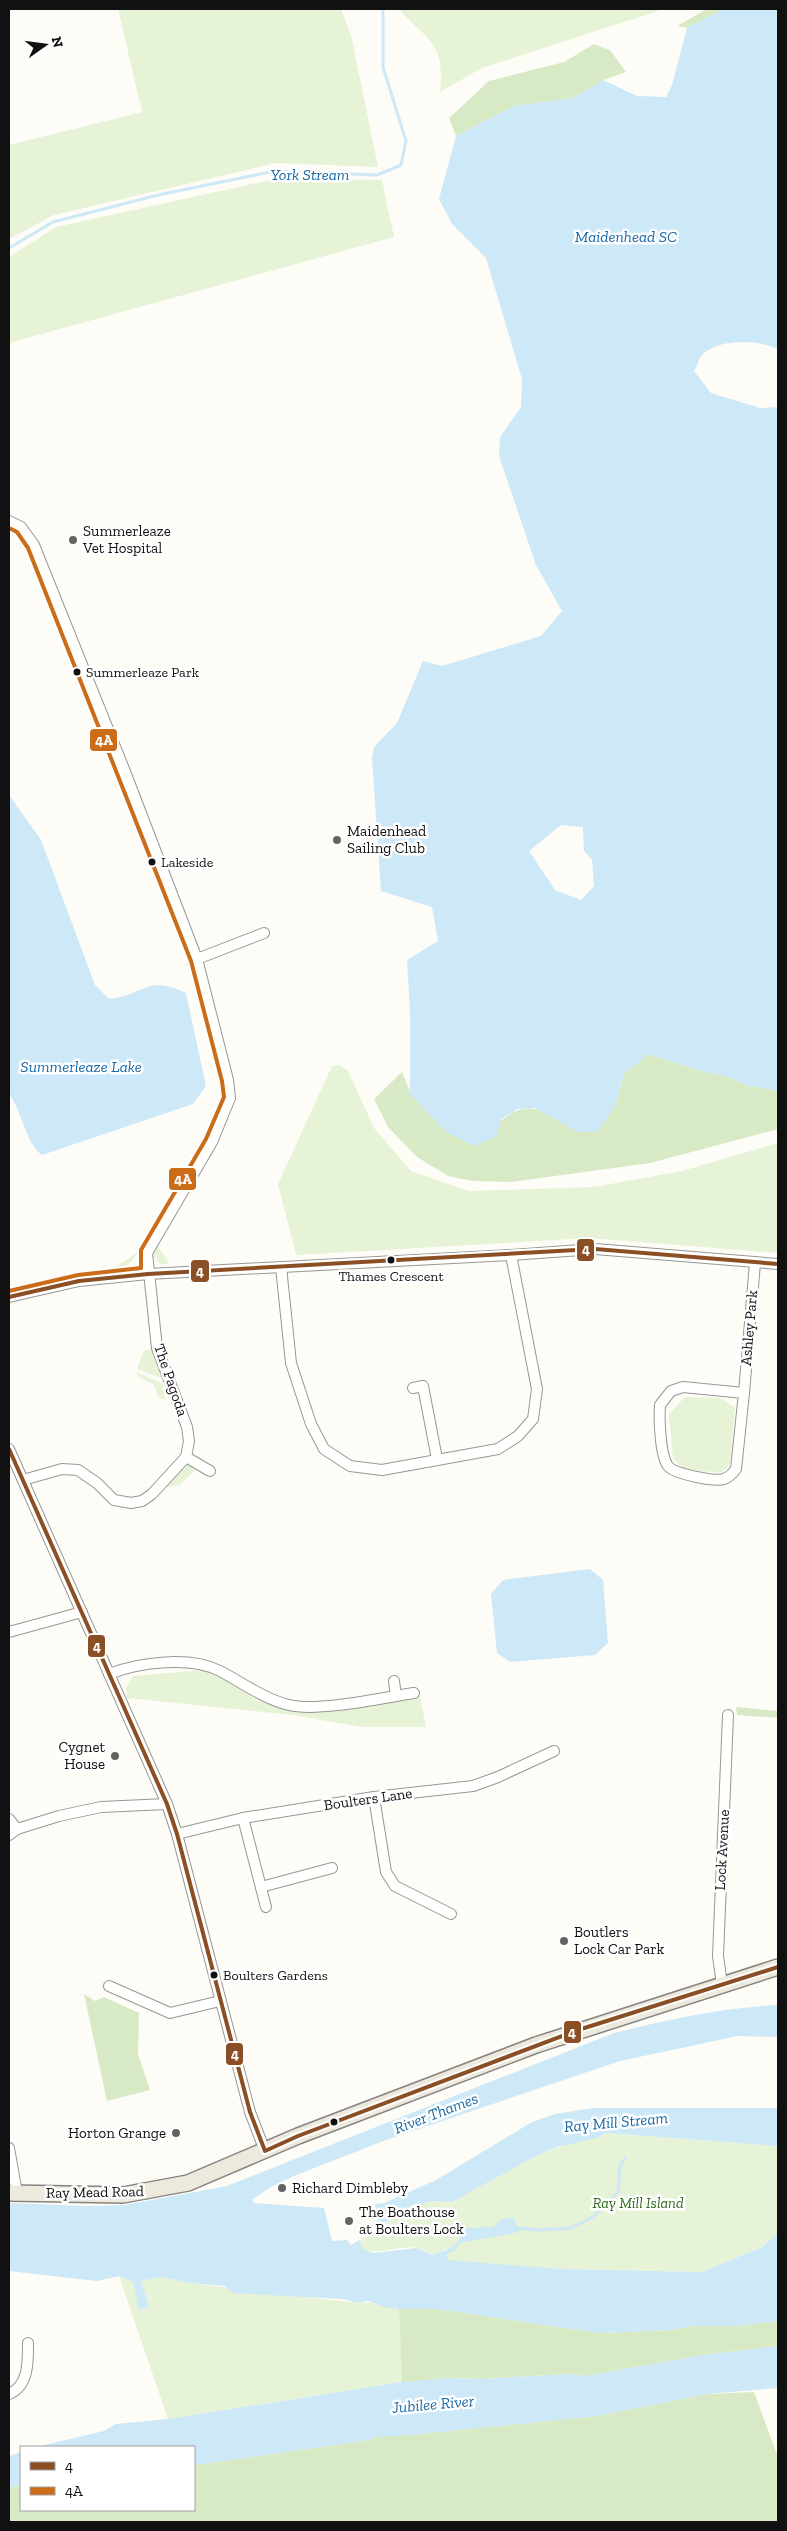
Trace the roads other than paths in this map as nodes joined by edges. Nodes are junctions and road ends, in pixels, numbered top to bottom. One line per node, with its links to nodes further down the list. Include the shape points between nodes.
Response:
1 (10, 522): 3 (street, The Pagoda, via 21,527 37,553)
2 (264, 933): 3 (street)
3 (197, 959): 8 (street, The Pagoda, via 230,1098 212,1142 147,1253)
4 (511, 1255): 5 (street, via 595,1249); 7 (street); 14 (street, via 537,1389 533,1419 518,1436 498,1449)
5 (755, 1263): 6 (street); 11 (street, Ashley Park)
6 (778, 1264)
7 (281, 1267): 8 (street); 14 (street, via 291,1363 311,1424 324,1449 350,1466 382,1470)
8 (148, 1274): 9 (street, via 79,1281); 13 (street, The Pagoda, via 157,1348 187,1427)
9 (9, 1297)
10 (419, 1384): 14 (street)
11 (744, 1393): 11 (street, Ashley Park, via 734,1472 725,1479 712,1479 671,1469 663,1453 660,1411 667,1395 682,1387)
12 (9, 1450): 16 (street)
13 (186, 1457): 15 (street); 16 (street, via 152,1494 131,1504 114,1500 78,1470 62,1469)
14 (436, 1459)
15 (210, 1471)
16 (23, 1480): 17 (street)
17 (82, 1612): 18 (street); 19 (street)
18 (9, 1632)
19 (109, 1674): 22 (street, via 124,1668 190,1661 219,1670 260,1694 290,1706 332,1706); 26 (street)
20 (394, 1681): 22 (street)
21 (414, 1693): 22 (street)
22 (396, 1696)
23 (728, 1715): 36 (street, Lock Avenue, via 718,1956)
24 (554, 1751): 25 (street, Boulters Lane, via 498,1778 473,1786)
25 (374, 1797): 27 (street, Boulters Lane); 34 (street, via 386,1872 395,1886)
26 (167, 1804): 29 (street, via 101,1807 59,1816); 30 (street)
27 (243, 1818): 30 (street, Boulters Lane); 32 (street)
28 (9, 1819): 29 (street)
29 (13, 1832)
30 (177, 1834): 38 (street)
31 (332, 1868): 32 (street)
32 (261, 1887): 33 (street)
33 (266, 1907)
34 (451, 1914)
35 (778, 1967): 36 (main road, Ray Mead Road)
36 (722, 1985): 40 (main road, Ray Mead Road, via 578,2030)
37 (109, 1986): 38 (street, via 170,2013)
38 (220, 2001): 40 (street, via 250,2112)
39 (9, 2148): 41 (street)
40 (265, 2151): 41 (main road, Ray Mead Road, via 188,2183 142,2193)
41 (13, 2193)
42 (28, 2343): 43 (street, via 27,2372 16,2392)
43 (9, 2394)

